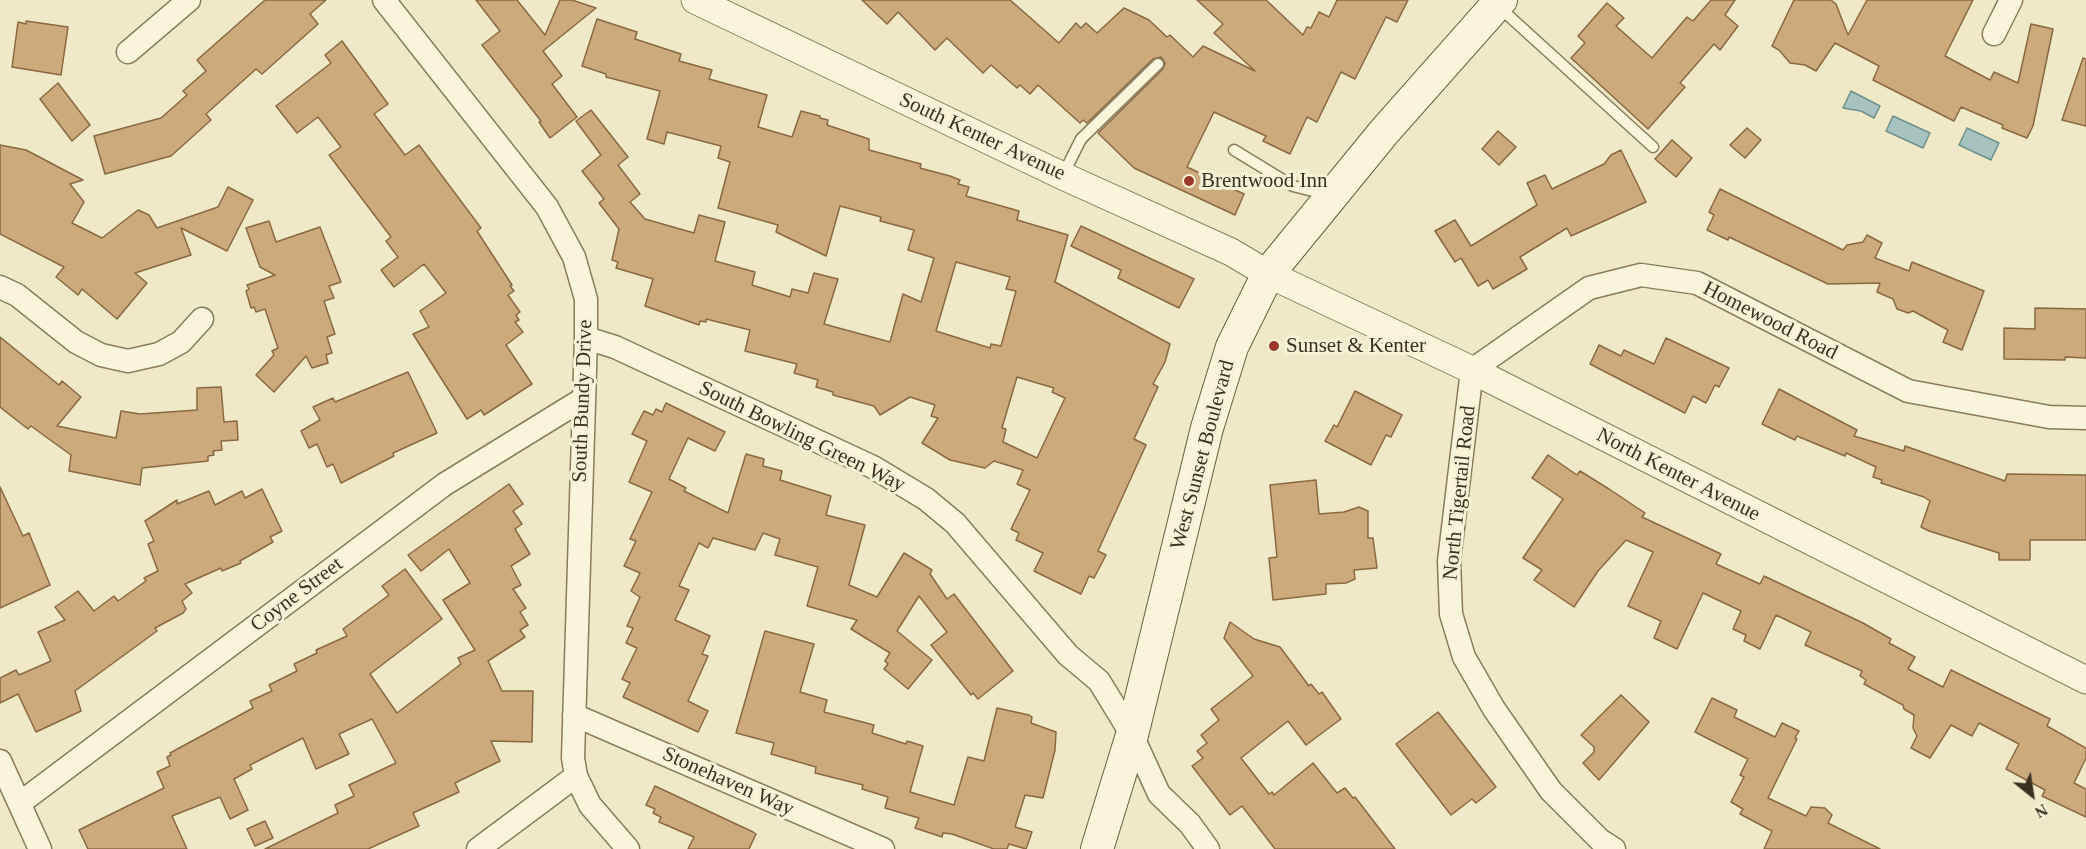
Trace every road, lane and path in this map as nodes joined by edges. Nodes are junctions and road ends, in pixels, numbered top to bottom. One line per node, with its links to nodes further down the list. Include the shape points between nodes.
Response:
1 (189, 0): 7 (street)
2 (384, 0): 16 (street, South Bundy Drive, via 547,207 574,257 586,299)
3 (695, 0): 11 (street, South Kenter Avenue)
4 (2011, 0): 6 (street)
5 (1499, 2): 9 (lane); 12 (main road, West Sunset Boulevard)
6 (1994, 34)
7 (128, 52)
8 (1158, 64): 11 (lane, via 1081,139)
9 (1653, 147)
10 (1234, 150): 12 (lane, via 1293,186)
11 (1063, 176): 13 (street, South Kenter Avenue, via 1231,252)
12 (1332, 196): 13 (main road, West Sunset Boulevard)
13 (1268, 273): 17 (street, North Kenter Avenue); 22 (main road, West Sunset Boulevard, via 1218,386)
14 (0, 286): 15 (street, via 76,342 101,355 129,361 159,354 180,342)
15 (202, 319)
16 (586, 338): 18 (street, South Bundy Drive); 22 (street, South Bowling Green Way, via 615,347 873,467 926,499 955,523 1068,655 1095,676)
17 (1472, 370): 19 (street, Homewood Road, via 1589,288 1641,275 1698,283 1908,391 2049,417); 20 (street, North Kenter Avenue); 32 (street, North Tigertail Road, via 1449,561 1451,614 1464,657 1525,754 1551,791)
18 (583, 399): 21 (street, South Bundy Drive); 25 (street, Coyne Street, via 444,484)
19 (2086, 418)
20 (2086, 680)
21 (574, 714): 24 (street, South Bundy Drive); 29 (street, Stonehaven Way)
22 (1132, 735): 30 (main road, West Sunset Boulevard); 31 (street, South Bowling Green Way, via 1160,794)
23 (0, 761): 25 (street)
24 (576, 776): 27 (street); 28 (street, South Bundy Drive, via 590,805)
25 (20, 803): 26 (street)
26 (40, 849)
27 (478, 849)
28 (628, 849)
29 (883, 849)
30 (1097, 849)
31 (1208, 849)
32 (1614, 849)

